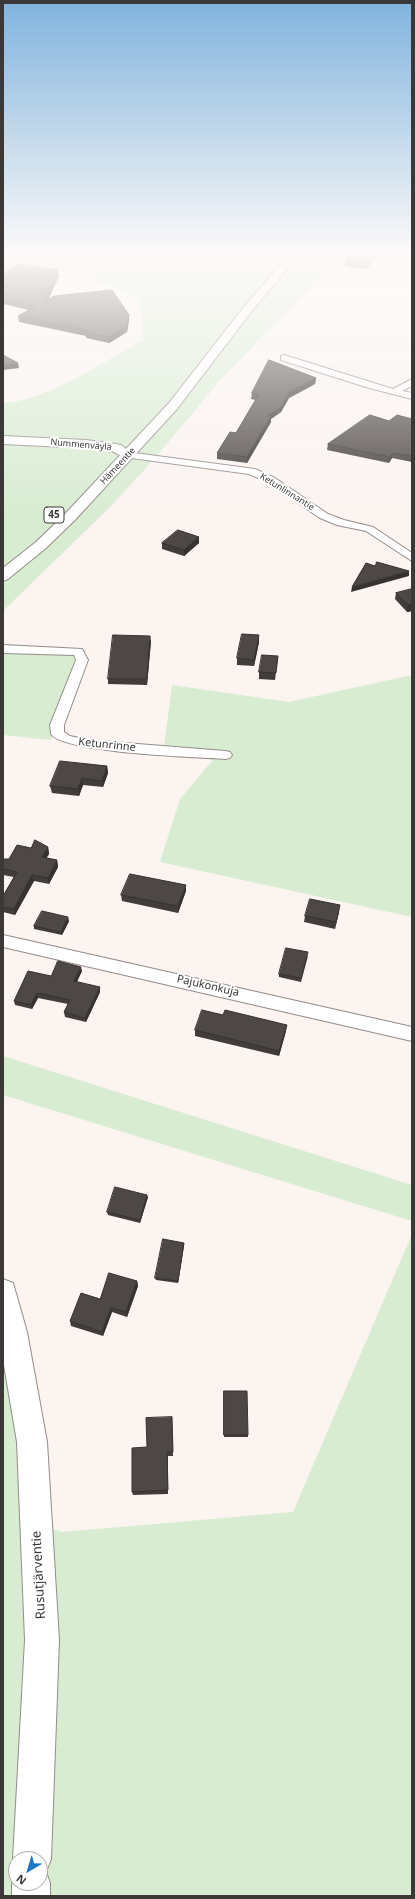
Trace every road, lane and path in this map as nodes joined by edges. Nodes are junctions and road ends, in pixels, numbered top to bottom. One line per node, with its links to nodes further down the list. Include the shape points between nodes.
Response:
1 (224, 341): 6 (main road, Hämeentie / 45); 9 (main road, Hämeentie / 45, via 173,406)
2 (284, 358): 4 (street)
3 (412, 382): 4 (street)
4 (394, 392): 5 (street)
5 (412, 396)
6 (152, 411)
7 (126, 437): 9 (main road, Hämeentie / 45)
8 (9, 440): 9 (main road, Nummenväylä)
9 (116, 453): 10 (main road, Hämeentie / 45); 12 (street, Ketunlinnantie, via 251,471 271,480 324,516 341,523 369,529); 13 (main road, Hämeentie / 45, via 42,545)
10 (85, 480)
11 (59, 509): 13 (main road, Hämeentie / 45)
12 (412, 558)
13 (3, 575)
14 (3, 649): 15 (street, Ketunrinne, via 78,652 82,660 57,725 58,734 66,739 88,744)
15 (225, 755)
16 (3, 941): 17 (street, Pajukonkuja)
17 (412, 1034)
18 (3, 1293): 19 (main road, Rusutjärventie, via 13,1332 32,1442 41,1609 42,1640)
19 (32, 1851)

